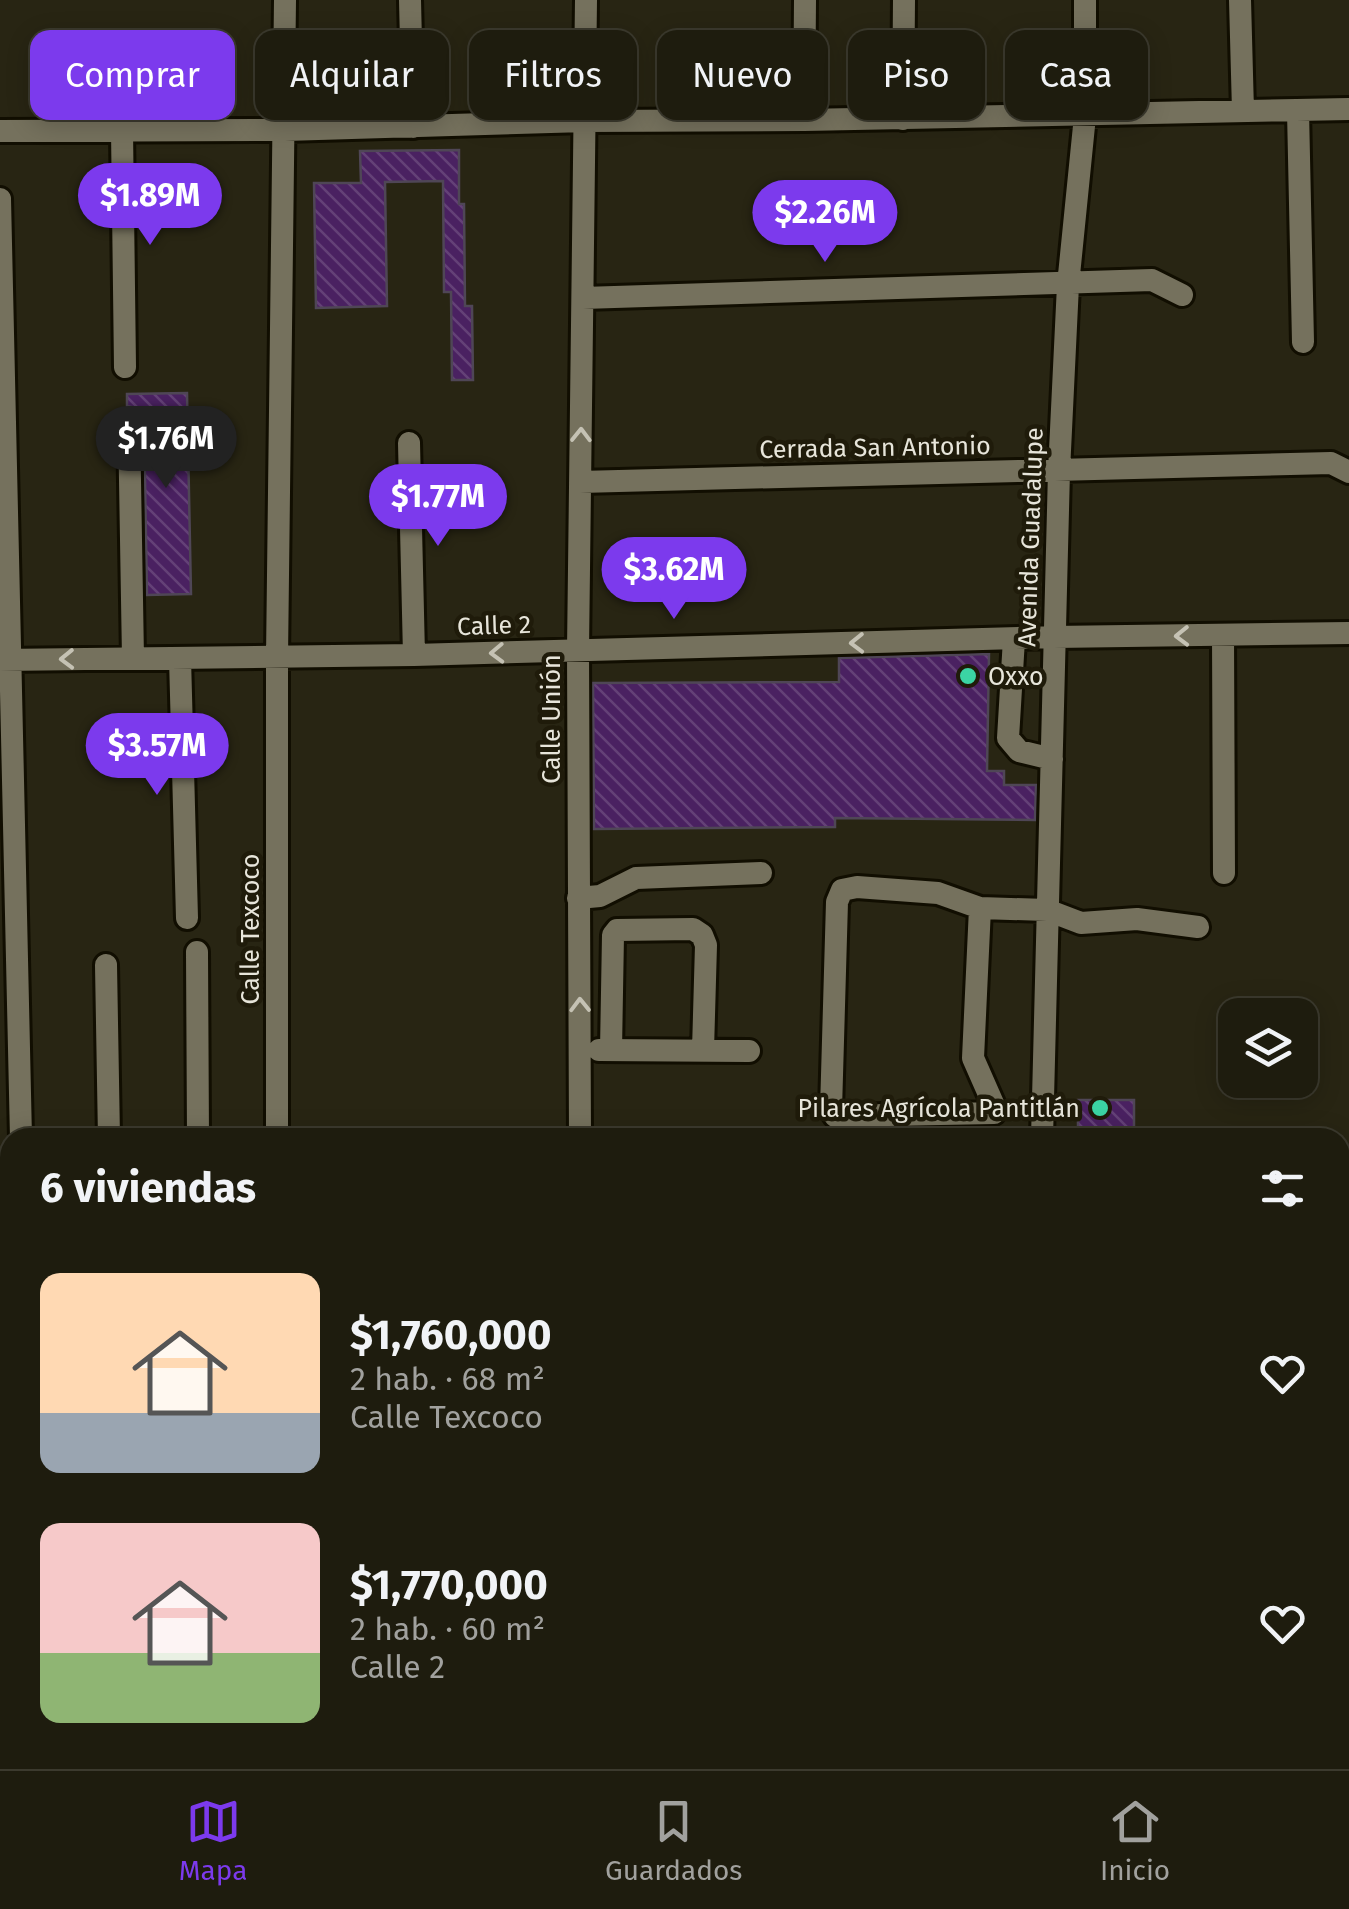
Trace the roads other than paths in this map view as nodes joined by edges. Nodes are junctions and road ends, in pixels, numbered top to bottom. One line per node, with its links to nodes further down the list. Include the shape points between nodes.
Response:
1 (286, 0): 20 (street, Calle Texcoco)
2 (410, 0): 18 (street)
3 (586, 0): 17 (street, Calle Unión)
4 (806, 0): 8 (street)
5 (904, 0): 9 (street)
6 (1085, 0): 10 (street, Avenida Guadalupe)
7 (1240, 0): 12 (street)
8 (806, 30)
9 (904, 30)
10 (1085, 30)
11 (1349, 109): 13 (street)
12 (1243, 111): 13 (street); 14 (street)
13 (1298, 111): 26 (street)
14 (1148, 114)
15 (804, 120): 17 (street)
16 (1086, 120): 23 (street, Avenida Guadalupe)
17 (585, 121): 18 (street); 25 (street, Calle Unión)
18 (412, 126): 20 (street)
19 (122, 130): 20 (street); 21 (street); 27 (street)
20 (285, 130): 41 (street, Calle Texcoco)
21 (0, 131)
22 (0, 199): 42 (street)
23 (1068, 285): 24 (street, via 1152,280); 25 (street); 30 (street, Avenida Guadalupe)
24 (1182, 295)
25 (583, 298): 32 (street, Calle Unión, one-way to 25)
26 (1303, 342)
27 (125, 367)
28 (129, 421): 39 (street)
29 (409, 443): 38 (street)
30 (1059, 470): 31 (street, Cerrada San Antonio, via 1331,464); 32 (street, Cerrada San Antonio); 35 (street, Avenida Guadalupe)
31 (1349, 472)
32 (580, 482): 37 (street, Calle Unión)
33 (1349, 632): 34 (street, Calle 2)
34 (1222, 635): 35 (street, Calle 2, one-way to 35); 45 (street)
35 (1054, 637): 36 (street, Calle 2); 43 (street, Avenida Guadalupe)
36 (1014, 639): 37 (street, Calle 2, one-way to 37); 43 (street, via 1008,738 1018,751)
37 (578, 650): 38 (street, Calle 2, one-way to 38); 46 (street, Calle Unión)
38 (414, 655): 41 (street, Calle 2)
39 (133, 658): 40 (street, Calle 2); 42 (street, Calle 2, one-way to 42)
40 (180, 658): 41 (street, Calle 2); 49 (street)
41 (277, 658): 60 (street, Calle Texcoco)
42 (6, 660): 57 (street)
43 (1052, 759): 48 (street, Avenida Guadalupe)
44 (761, 873): 46 (street, via 636,878 600,896)
45 (1224, 873)
46 (578, 898): 53 (street, Calle Unión, one-way to 46)
47 (980, 908): 47 (street, via 973,1058 994,1113 835,1116 842,890 938,893); 48 (street)
48 (1047, 910): 50 (street, via 1082,924 1137,920); 62 (street, Avenida Guadalupe)
49 (187, 918)
50 (1198, 927)
51 (196, 952): 59 (street)
52 (106, 965): 58 (street)
53 (581, 1048): 54 (street); 61 (street, Calle Unión)
54 (611, 1050): 55 (street); 55 (street, via 613,934 693,929 706,945)
55 (703, 1050): 56 (street)
56 (749, 1051)
57 (21, 1128)
58 (109, 1128)
59 (198, 1128)
60 (277, 1128)
61 (580, 1128)
62 (1042, 1128)

